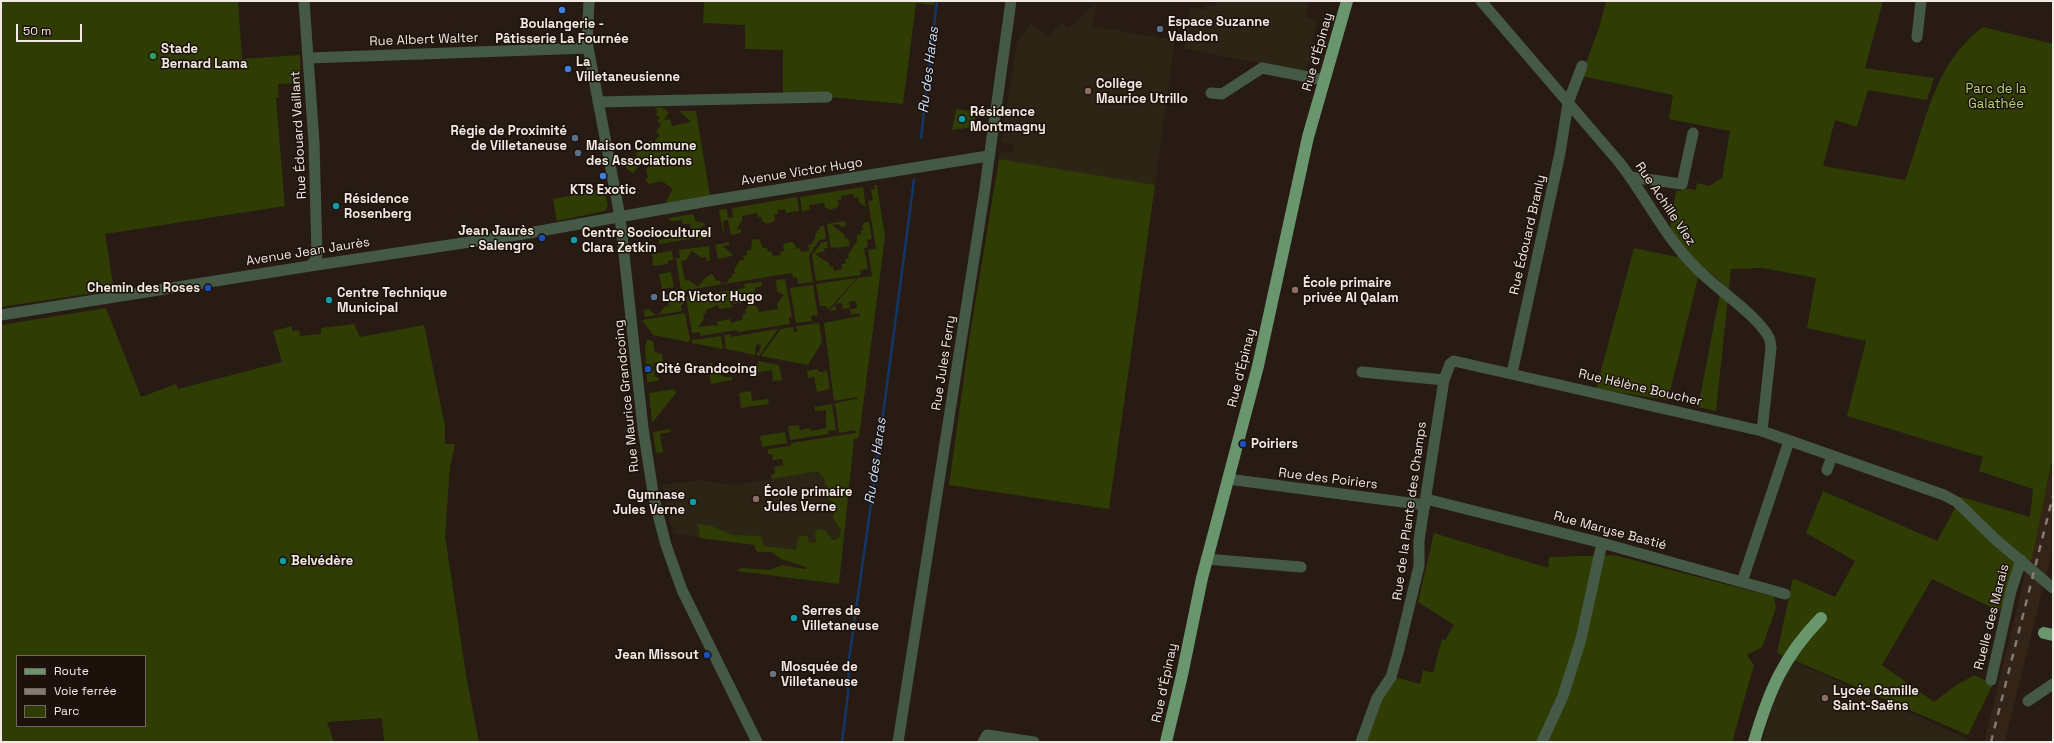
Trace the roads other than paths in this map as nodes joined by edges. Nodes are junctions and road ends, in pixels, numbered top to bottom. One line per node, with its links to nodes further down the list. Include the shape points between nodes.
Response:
1 (304, 1): 9 (street, Rue Édouard Vaillant)
2 (1011, 1): 17 (street, Rue Jules Ferry)
3 (1347, 1): 11 (main road, Rue d'Épinay)
4 (1481, 1): 15 (street, Rue Achille Viez)
5 (1921, 1): 7 (street)
6 (585, 2): 8 (street, Rue Maurice Grandcoing)
7 (1917, 37)
8 (588, 48): 9 (street, Rue Albert Walter); 14 (street, Rue Maurice Grandcoing)
9 (309, 58): 20 (street, Rue Édouard Vaillant, via 317,253 315,261)
10 (1582, 66): 15 (street, Rue Édouard Branly)
11 (1324, 80): 12 (street, via 1262,68 1222,94); 29 (main road, Rue d'Épinay, via 1289,216 1258,366)
12 (1211, 93)
13 (827, 97): 14 (street)
14 (598, 102): 19 (street, Rue Maurice Grandcoing)
15 (1568, 103): 18 (street, Rue Achille Viez); 23 (street, Rue Édouard Branly, via 1560,153)
16 (1693, 133): 18 (street, via 1682,184)
17 (988, 156): 19 (street, Avenue Victor Hugo); 42 (street, Rue Jules Ferry)
18 (1630, 177): 25 (street, Rue Achille Viez, via 1664,231 1688,262 1768,334 1771,348)
19 (620, 217): 20 (street, Avenue Jean Jaurès); 43 (street, Rue Maurice Grandcoing, via 643,428 659,519 684,595)
20 (310, 266): 21 (street, Avenue Jean Jaurès)
21 (1, 315)
22 (1362, 372): 24 (street)
23 (1512, 373): 24 (street, Rue de la Plante des Champs, via 1454,361 1450,364); 25 (street, Rue Hélène Boucher)
24 (1444, 380): 30 (street, Rue de la Plante des Champs)
25 (1762, 431): 26 (street)
26 (1789, 441): 27 (street); 35 (street)
27 (1832, 456): 28 (street); 33 (street, via 1944,495 1957,502)
28 (1827, 470)
29 (1228, 479): 30 (street, Rue des Poiriers); 32 (main road, Rue d'Épinay)
30 (1426, 502): 31 (street, Rue Maryse Bastié); 49 (street, Rue de la Plante des Champs, via 1419,540 1419,566 1406,626 1391,677 1377,698)
31 (1602, 543): 35 (street, Rue Maryse Bastié); 50 (street, via 1578,646 1563,696)
32 (1206, 559): 34 (street); 48 (main road, Rue d'Épinay)
33 (2021, 560): 36 (street); 39 (street, Ruelle des Marais)
34 (1301, 567)
35 (1742, 582): 37 (street, Rue Maryse Bastié)
36 (2053, 588)
37 (1785, 594)
38 (1821, 618): 51 (main road, via 1796,647 1777,677 1766,702)
39 (1991, 680)
40 (2053, 684): 41 (street)
41 (2028, 701)
42 (900, 729): 44 (street, Rue Jules Ferry); 45 (street)
43 (757, 742)
44 (898, 742)
45 (907, 742)
46 (983, 742): 47 (street, via 987,735)
47 (1034, 742)
48 (1166, 742)
49 (1361, 742)
50 (1542, 742)
51 (1754, 742)

